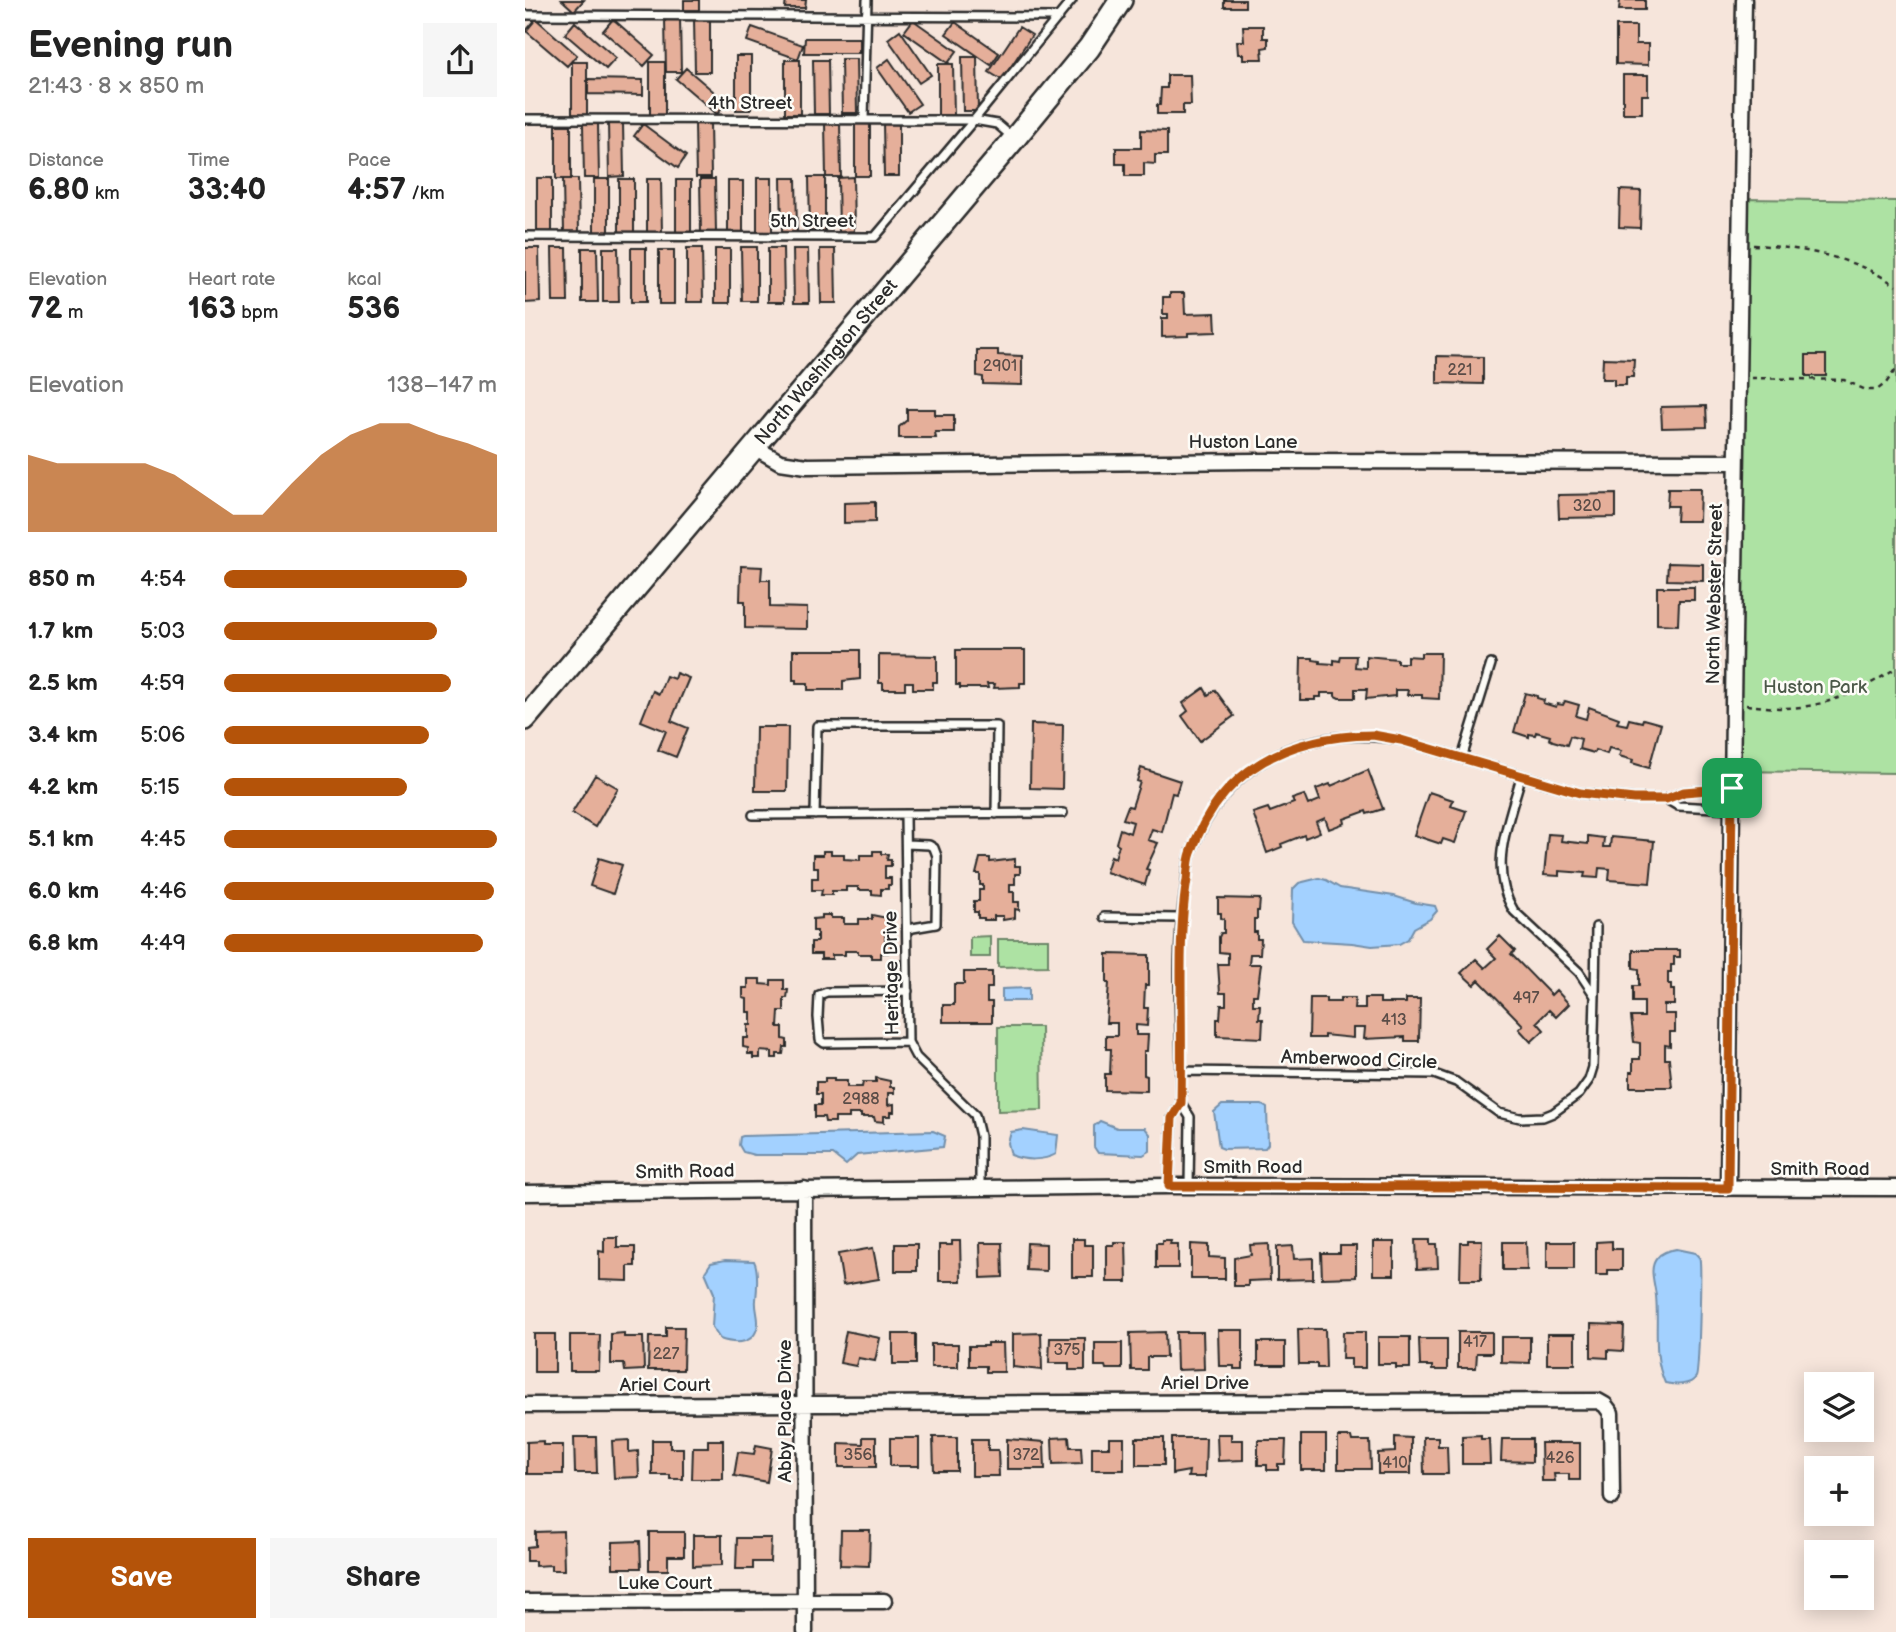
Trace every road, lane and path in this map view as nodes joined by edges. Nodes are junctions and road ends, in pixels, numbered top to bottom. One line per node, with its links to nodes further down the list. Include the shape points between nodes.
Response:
1 (867, 0): 6 (lane)
2 (1072, 0): 7 (lane, 5th Street)
3 (1121, 0): 11 (main road, North Washington Street, via 1089,48)
4 (1744, 0): 13 (street, North Webster Street)
5 (525, 15): 6 (lane)
6 (867, 15): 7 (lane); 9 (lane)
7 (1059, 17): 10 (lane, 5th Street)
8 (525, 119): 9 (lane, 4th Street)
9 (863, 119): 10 (lane, 4th Street)
10 (975, 120): 11 (lane, 4th Street, via 997,124); 12 (lane, 5th Street, via 874,237)
11 (1015, 138): 17 (main road, North Washington Street)
12 (525, 236)
13 (1740, 245): 14 (path, via 1857,265); 16 (street, North Webster Street)
14 (1896, 286)
15 (1896, 369): 16 (path, via 1877,390 1843,380)
16 (1738, 378): 18 (street, North Webster Street)
17 (754, 447): 18 (street, Huston Lane, via 780,462 807,466); 22 (main road, North Washington Street)
18 (1736, 462): 21 (street, North Webster Street)
19 (1491, 664): 23 (lane)
20 (1896, 668): 21 (path, via 1831,701 1786,708)
21 (1733, 704): 25 (street, North Webster Street)
22 (525, 719)
23 (1462, 758): 24 (lane); 35 (lane, via 1373,735 1298,745 1271,756 1229,787 1211,812 1191,854)
24 (1521, 777): 26 (lane, via 1580,793); 39 (lane, via 1501,851 1508,901 1580,972)
25 (1732, 788): 26 (lane, via 1684,792); 27 (street, North Webster Street)
26 (1666, 799): 27 (lane, via 1678,806)
27 (1732, 809): 46 (street, North Webster Street)
28 (1063, 813): 29 (lane)
29 (996, 814): 31 (lane, via 997,726 817,726); 32 (lane)
30 (753, 815): 31 (lane)
31 (815, 815): 32 (lane)
32 (905, 815): 33 (lane, Heritage Drive)
33 (906, 844): 37 (lane, Heritage Drive); 37 (lane, via 929,845 937,856 936,924)
34 (1104, 917): 35 (lane)
35 (1181, 918): 41 (lane)
36 (1595, 927): 39 (lane, Amberwood Circle)
37 (907, 929): 38 (lane, Heritage Drive)
38 (908, 991): 40 (lane, Heritage Drive); 40 (lane, via 827,992 819,995 818,1017 824,1043)
39 (1595, 996): 41 (lane, Amberwood Circle, via 1594,1067 1579,1094 1543,1117 1499,1113 1456,1082 1434,1074)
40 (908, 1042): 45 (lane, Heritage Drive, via 916,1057 975,1115 980,1136)
41 (1182, 1071): 42 (lane)
42 (1181, 1103): 43 (lane, via 1172,1118); 44 (lane, via 1190,1117)
43 (1169, 1186): 44 (street, Smith Road); 45 (street, Smith Road)
44 (1189, 1186): 46 (street, Smith Road)
45 (980, 1188): 48 (street, Smith Road)
46 (1728, 1188): 47 (street, Smith Road)
47 (1896, 1188)
48 (804, 1189): 49 (street, Smith Road); 50 (street, Abby Place Drive)
49 (525, 1193)
50 (804, 1404): 51 (street, Ariel Court); 52 (street, Ariel Drive, via 1598,1401 1611,1413); 55 (street, Abby Place Drive)
51 (525, 1405)
52 (1612, 1497)
53 (884, 1601): 55 (street, Luke Court)
54 (525, 1602): 55 (street, Luke Court)
55 (805, 1602): 56 (street, Abby Place Drive)
56 (805, 1632)

